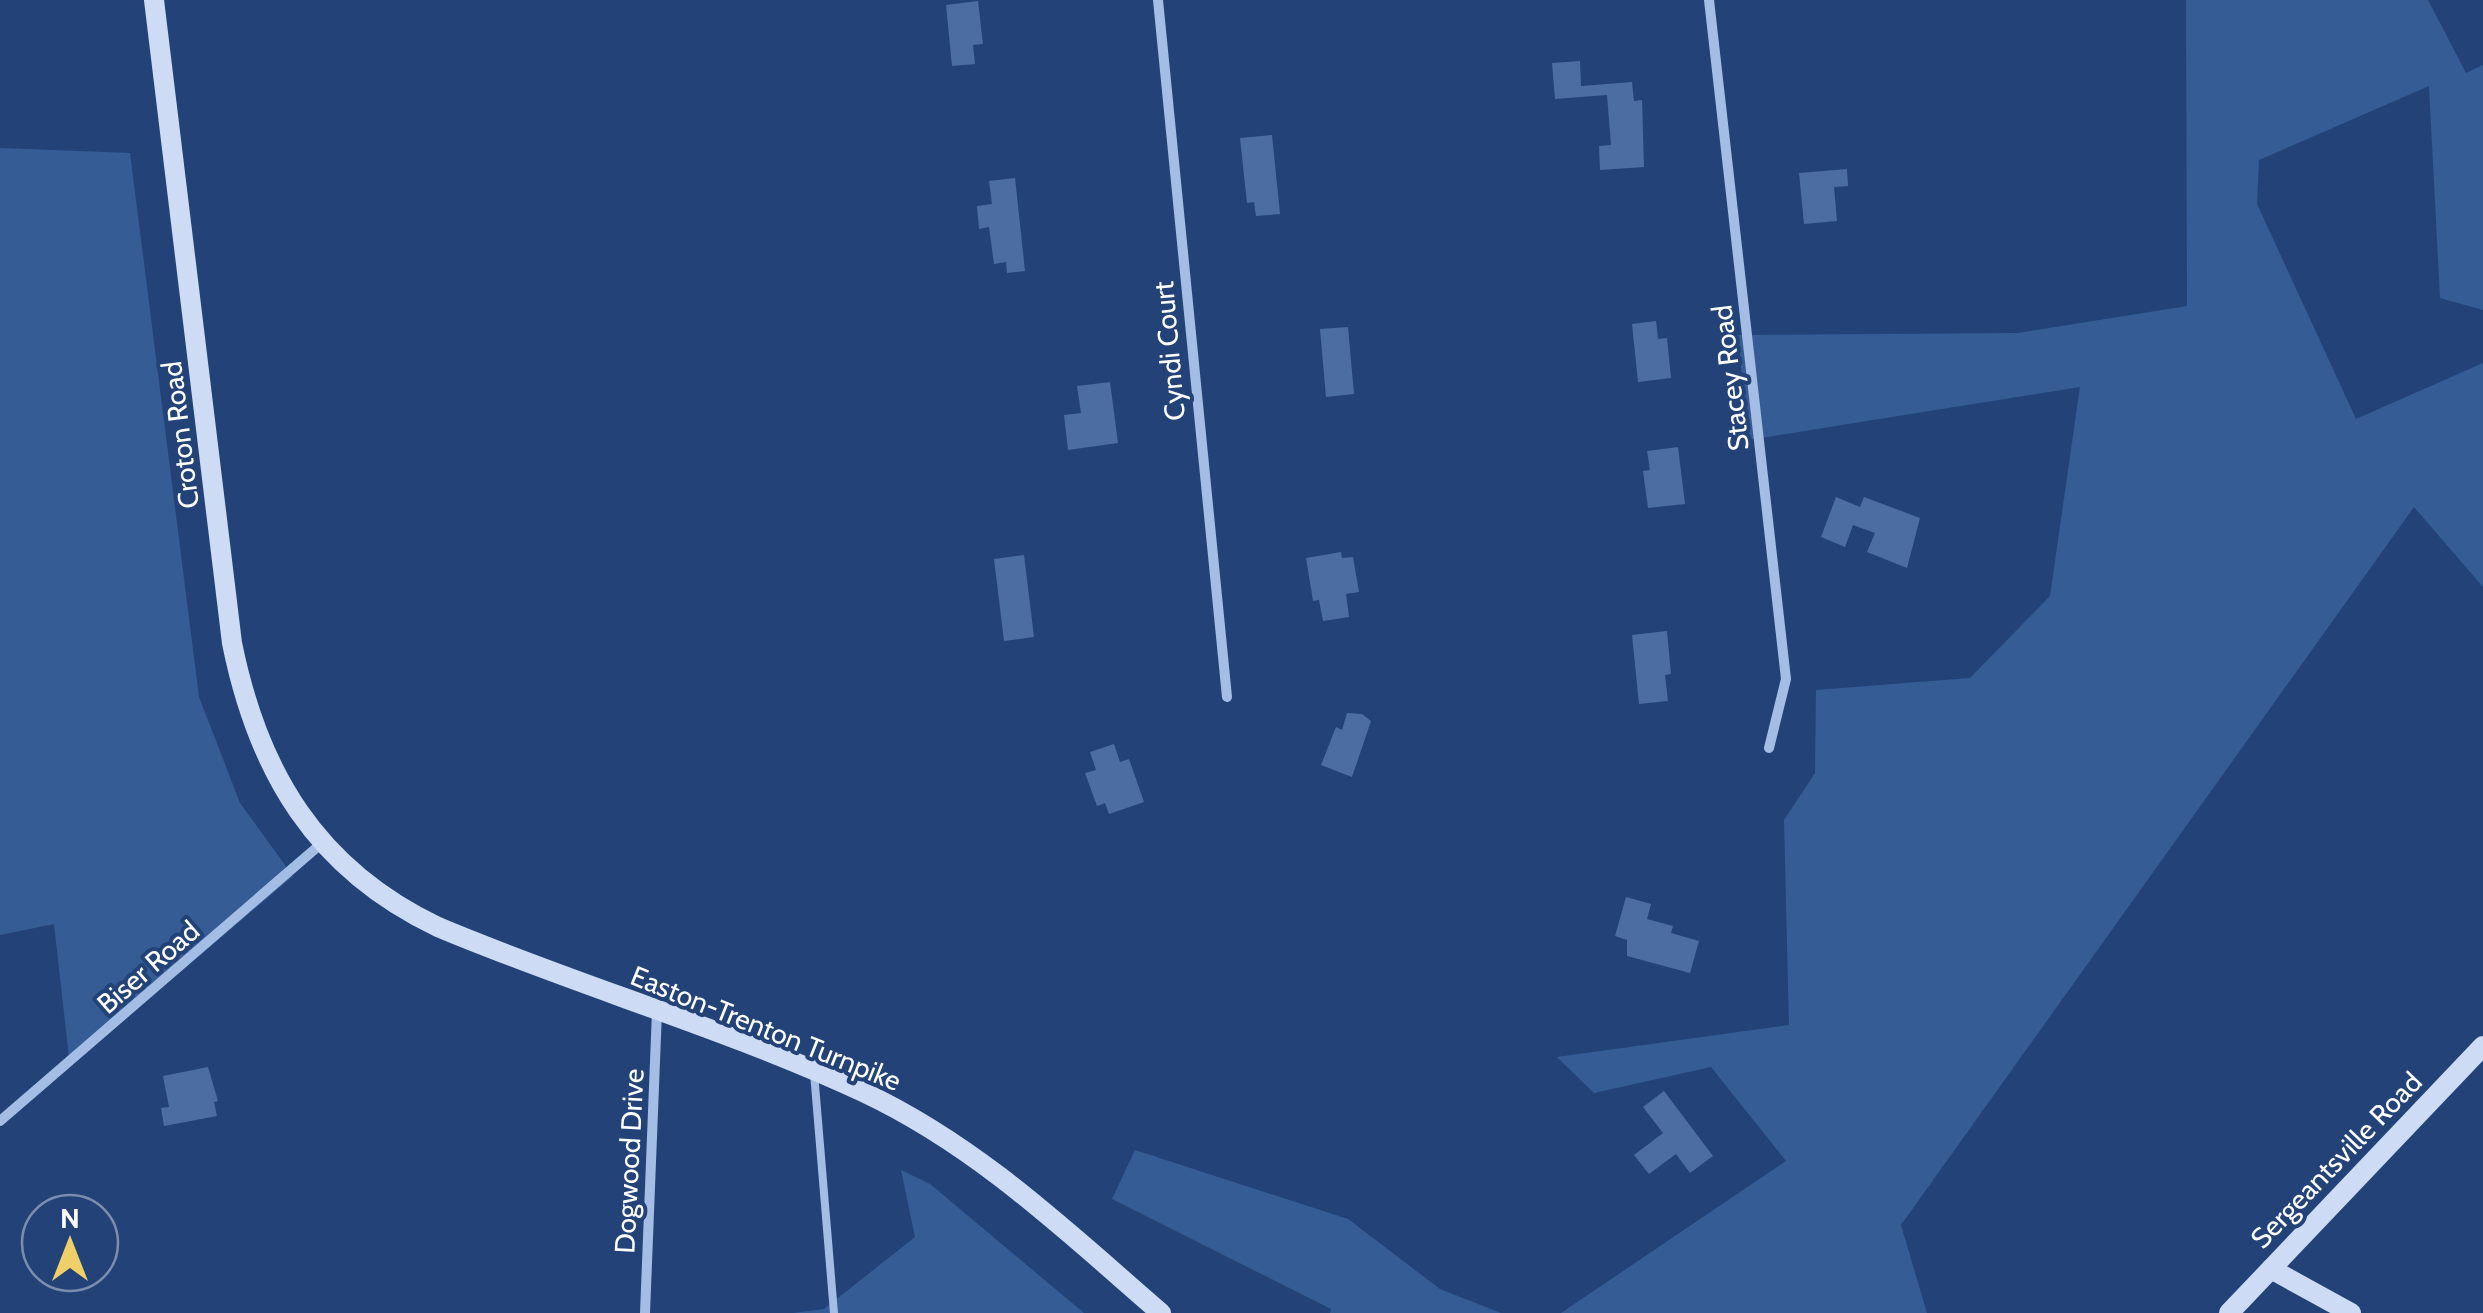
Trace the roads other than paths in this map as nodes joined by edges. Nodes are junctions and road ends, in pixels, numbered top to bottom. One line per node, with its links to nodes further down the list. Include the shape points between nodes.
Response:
1 (154, 0): 6 (main road, Croton Road, via 240,685 275,774)
2 (1158, 0): 4 (street, Cyndi Court)
3 (1709, 0): 5 (street, Stacey Road, via 1786,679)
4 (1227, 697)
5 (1769, 748)
6 (322, 843): 7 (main road, Easton-Trenton Turnpike, via 396,907); 10 (street, Biser Road)
7 (658, 1011): 9 (main road, Easton-Trenton Turnpike); 12 (street, Dogwood Drive)
8 (2483, 1046): 11 (main road, Sergeantsville Road)
9 (814, 1073): 13 (lane); 14 (main road, Easton-Trenton Turnpike, via 903,1114 1016,1186)
10 (0, 1121)
11 (2270, 1269): 15 (main road, Sergeantsville Road); 16 (main road)
12 (644, 1313)
13 (834, 1313)
14 (1161, 1313)
15 (2230, 1313)
16 (2351, 1313)

